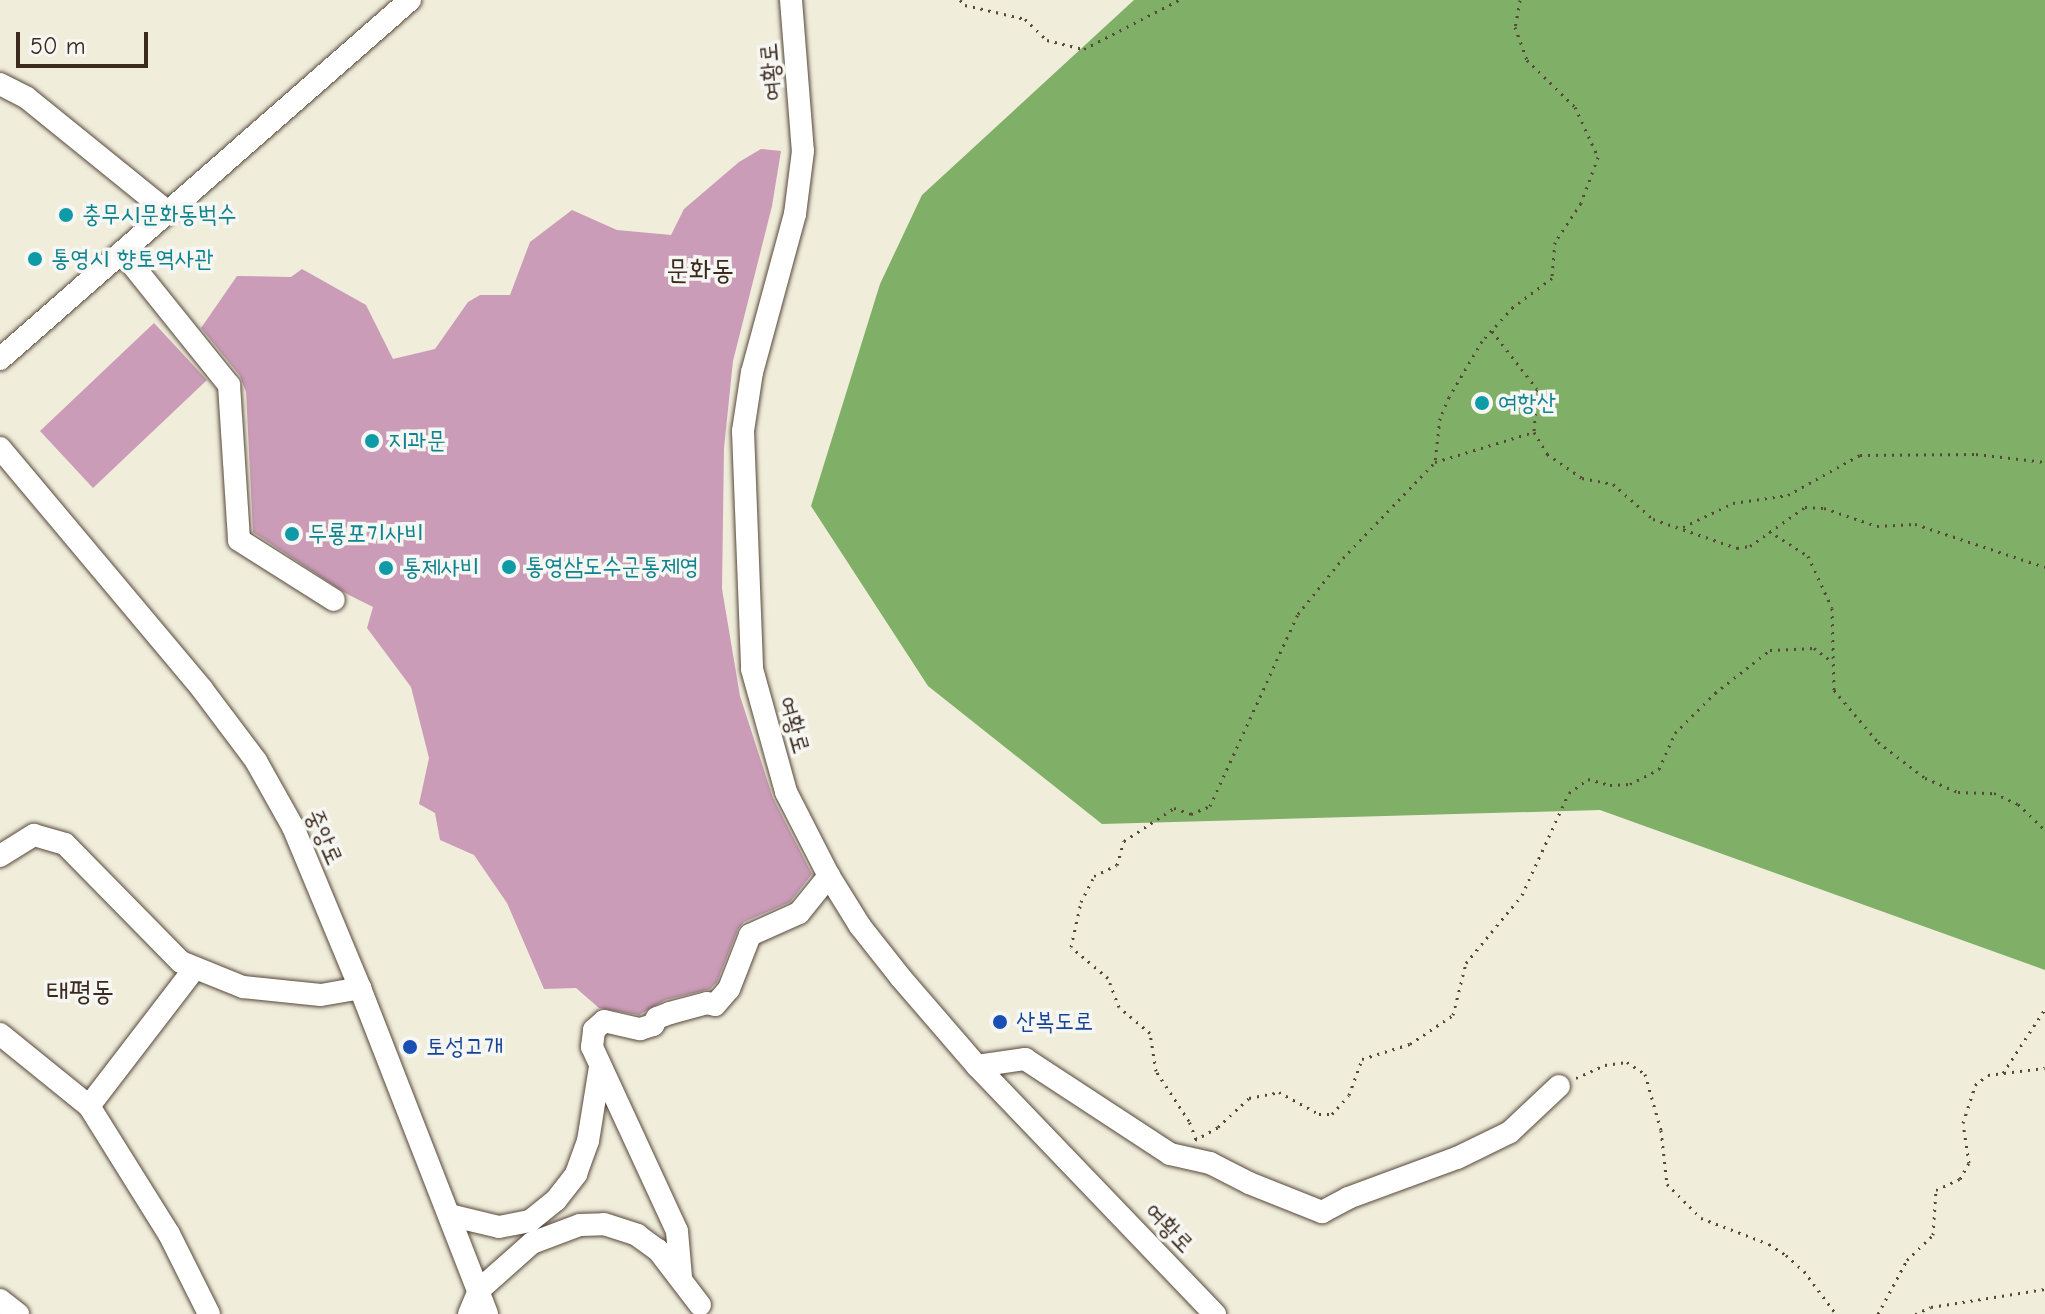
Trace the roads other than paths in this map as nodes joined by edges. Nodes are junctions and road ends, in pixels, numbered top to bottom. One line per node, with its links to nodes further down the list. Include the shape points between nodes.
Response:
1 (410, 0): 4 (street)
2 (791, 0): 10 (street, 여황로, via 803,151 795,214 752,372 743,431 747,586 752,669 786,792)
3 (0, 84): 4 (street, via 27,98)
4 (168, 212): 5 (street)
5 (122, 252): 6 (street); 8 (street, via 229,385 239,540)
6 (0, 359)
7 (0, 448): 12 (street, 중앙로, via 256,761 293,827)
8 (334, 600)
9 (0, 856): 11 (street, via 34,835 65,844 181,962)
10 (829, 876): 14 (street, via 799,913 750,935 729,989 715,1005 670,1013 640,1029 598,1023 592,1047); 15 (street, 여황로, via 860,926)
11 (195, 968): 12 (street, via 243,987 321,995); 17 (street)
12 (360, 988): 18 (street, 중앙로)
13 (0, 1034): 17 (street)
14 (601, 1066): 18 (street, via 588,1141 576,1174 556,1200 530,1221 499,1227); 19 (street, via 677,1231)
15 (977, 1066): 16 (street, via 1025,1059 1170,1154 1210,1163 1322,1212 1510,1132); 27 (street, 여황로)
16 (1559, 1086)
17 (89, 1106): 24 (street, via 169,1234)
18 (449, 1215): 20 (street, 중앙로)
19 (681, 1277): 20 (street, via 637,1235 604,1224 580,1225 532,1243); 22 (street)
20 (479, 1290): 25 (street); 26 (street, 중앙로)
21 (0, 1300): 23 (street)
22 (700, 1305)
23 (18, 1314)
24 (209, 1314)
25 (469, 1314)
26 (487, 1314)
27 (1215, 1314)

